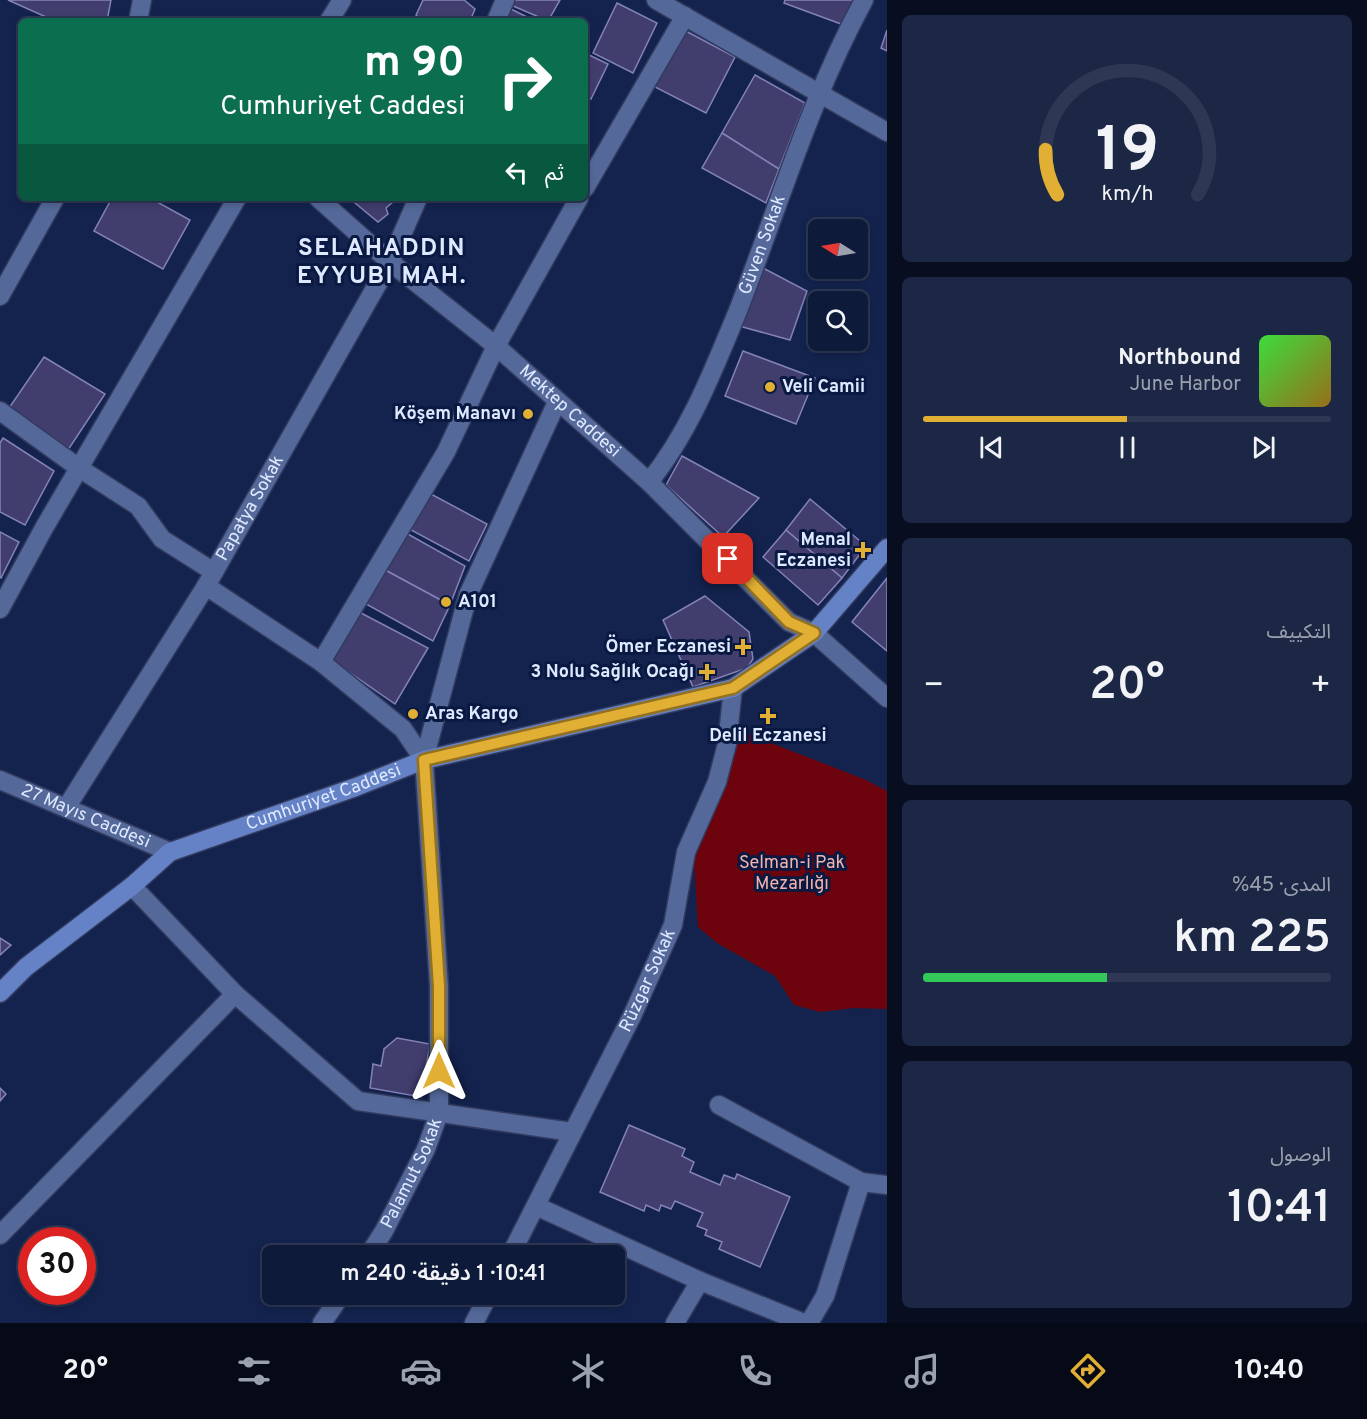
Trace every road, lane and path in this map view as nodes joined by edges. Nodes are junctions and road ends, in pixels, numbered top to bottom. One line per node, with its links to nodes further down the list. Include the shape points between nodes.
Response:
1 (142, 0): 7 (street)
2 (342, 0): 8 (street)
3 (505, 0): 9 (street)
4 (656, 0): 6 (street)
5 (864, 0): 10 (street, Güven Sokak)
6 (685, 16): 10 (street); 12 (street)
7 (139, 18)
8 (331, 18)
9 (497, 18)
10 (820, 94): 11 (street); 24 (street, Güven Sokak, via 714,370 670,457)
11 (887, 132)
12 (588, 183)
13 (53, 201): 19 (street)
14 (235, 201): 23 (street)
15 (321, 201): 18 (street, Mektep Caddesi)
16 (417, 201): 18 (street, Papatya Sokak)
17 (577, 201): 20 (street)
18 (390, 262): 20 (street, Mektep Caddesi); 26 (street, Papatya Sokak)
19 (0, 296)
20 (496, 346): 21 (street, Mektep Caddesi); 29 (street, via 446,452)
21 (556, 402): 24 (street, Mektep Caddesi); 32 (street, via 468,595)
22 (0, 411): 23 (street)
23 (79, 468): 26 (street, via 138,506 162,539); 27 (street)
24 (649, 482): 28 (street, Mektep Caddesi, via 789,622)
25 (887, 548): 28 (main road, Cumhuriyet Caddesi)
26 (210, 579): 29 (street); 34 (street, Papatya Sokak)
27 (0, 609)
28 (814, 633): 30 (main road, Cumhuriyet Caddesi); 31 (street, Mektep Caddesi)
29 (321, 662): 32 (street, via 403,729)
30 (733, 688): 32 (main road, Cumhuriyet Caddesi); 41 (street, Rüzgar Sokak, via 727,744 717,782 686,852 673,925 632,1016)
31 (887, 698)
32 (424, 760): 35 (main road, Cumhuriyet Caddesi); 40 (street, Palamut Sokak, via 439,986)
33 (0, 780): 34 (street, 27 Mayıs Caddesi)
34 (66, 808): 35 (street, 27 Mayıs Caddesi)
35 (170, 852): 36 (main road, Cumhuriyet Caddesi)
36 (132, 886): 37 (main road, Cumhuriyet Caddesi, via 26,967); 38 (street)
37 (0, 993)
38 (235, 994): 40 (street, via 358,1101); 45 (street)
39 (719, 1105): 42 (street)
40 (439, 1113): 41 (street); 46 (street, Palamut Sokak, via 410,1180)
41 (572, 1132): 44 (street, Rüzgar Sokak)
42 (861, 1182): 43 (street); 55 (street, via 825,1296)
43 (887, 1185)
44 (536, 1206): 47 (street, Rüzgar Sokak); 48 (street)
45 (0, 1235)
46 (375, 1245)
47 (516, 1245)
48 (700, 1281): 53 (street); 54 (street)
49 (334, 1305): 51 (street)
50 (483, 1305): 52 (street)
51 (322, 1323)
52 (474, 1323)
53 (675, 1323)
54 (804, 1323)
55 (809, 1323)

